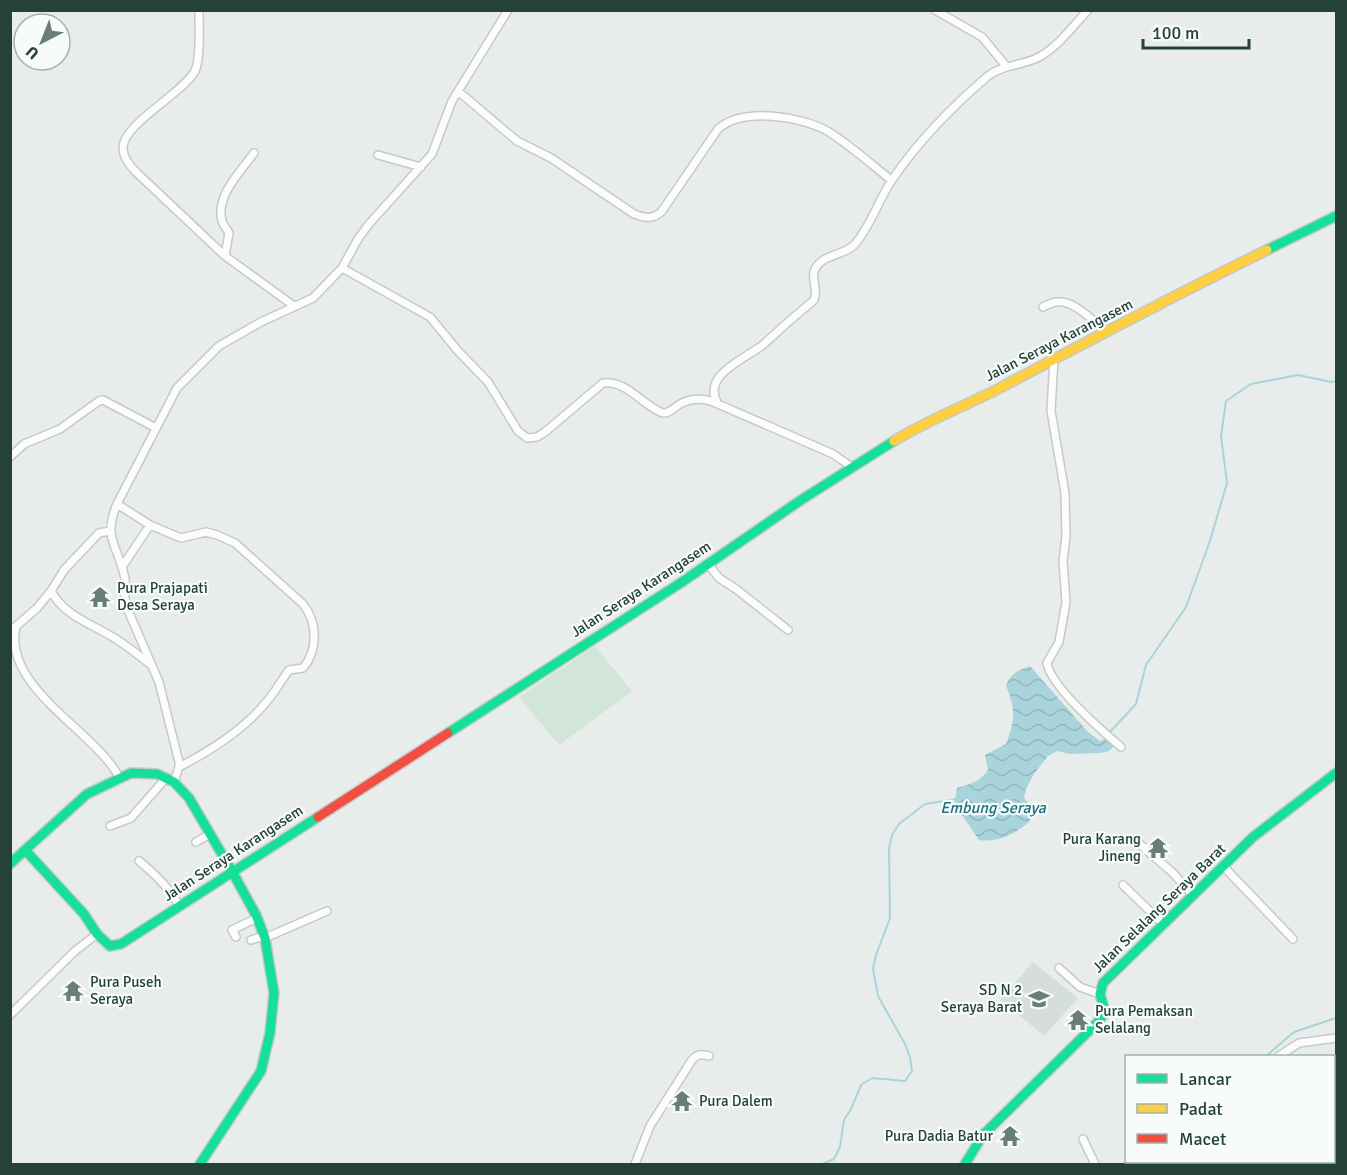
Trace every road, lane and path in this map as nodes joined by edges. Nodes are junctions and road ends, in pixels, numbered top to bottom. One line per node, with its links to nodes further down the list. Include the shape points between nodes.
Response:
1 (199, 10): 12 (street, via 195,70 127,134 123,147 126,160 136,172)
2 (935, 10): 5 (street, via 988,42)
3 (1088, 10): 5 (street, via 1043,55)
4 (504, 13): 6 (street)
5 (1006, 66): 10 (street, via 985,79 926,136)
6 (458, 91): 9 (street, via 432,154); 10 (street, via 517,141 551,158 644,218 653,218 662,211 718,129 744,116 778,118 822,129)
7 (254, 153): 12 (street, via 229,188 221,208 222,221 229,233)
8 (378, 155): 9 (street)
9 (421, 167): 13 (street, via 363,232)
10 (891, 180): 18 (street, via 872,220 852,248 828,258 815,270 814,300 721,375 714,391)
11 (1336, 216): 16 (street, Jalan Seraya Karangasem)
12 (225, 256): 14 (street)
13 (342, 268): 14 (street, via 313,298); 18 (street, via 430,317 488,382 518,431 527,438 545,432 608,382 663,413 697,399)
14 (294, 306): 19 (street, via 219,346 181,383)
15 (1043, 307): 16 (street, via 1058,301 1071,305 1093,319)
16 (1105, 333): 17 (street, Jalan Seraya Karangasem)
17 (1054, 358): 21 (street, Jalan Seraya Karangasem, via 920,425); 31 (street, via 1051,411 1065,493 1065,602 1059,642 1047,663 1048,670 1059,686)
18 (718, 404): 21 (street, via 833,454)
19 (156, 428): 20 (street, via 99,400 60,429 24,444); 22 (street)
20 (10, 457)
21 (853, 468): 25 (street, Jalan Seraya Karangasem)
22 (117, 504): 23 (street); 24 (street)
23 (150, 525): 26 (street); 32 (street, via 181,538 206,532 235,543 303,604 314,635 312,653 303,668 291,668 255,715)
24 (110, 531): 26 (street); 27 (street, via 99,533 64,570)
25 (708, 564): 29 (street, via 716,575); 44 (street, Jalan Seraya Karangasem)
26 (122, 567): 30 (street, via 124,599)
27 (51, 591): 28 (street); 30 (street, via 73,616 118,640)
28 (13, 629): 34 (street, via 14,649 23,669 61,716 102,753)
29 (788, 630)
30 (152, 665): 32 (street, via 163,693)
31 (1121, 747)
32 (179, 767): 35 (street)
33 (1336, 773): 43 (street, Jalan Selalang Seraya Barat, via 1253,837)
34 (119, 777): 35 (street, via 131,773 157,774); 40 (street, via 87,794)
35 (170, 780): 36 (street, via 131,818); 37 (street, via 189,798)
36 (110, 826)
37 (210, 834): 39 (street); 44 (street)
38 (1135, 840): 46 (street)
39 (196, 842)
40 (25, 850): 42 (street); 51 (street, via 84,914)
41 (139, 861): 47 (street, via 159,878)
42 (10, 864)
43 (1223, 866): 46 (street, Jalan Selalang Seraya Barat); 54 (street)
44 (233, 873): 47 (street, Jalan Seraya Karangasem); 49 (street)
45 (1123, 885): 50 (street)
46 (1193, 896): 50 (street, Jalan Selalang Seraya Barat)
47 (179, 906): 51 (street, Jalan Seraya Karangasem, via 115,947 104,943)
48 (327, 910): 53 (street)
49 (257, 918): 52 (street, via 232,930); 53 (street)
50 (1164, 925): 57 (street, Jalan Selalang Seraya Barat, via 1103,983)
51 (97, 934): 58 (street)
52 (236, 937)
53 (264, 937): 55 (street); 63 (street, via 274,993 264,1061 255,1082)
54 (1293, 939)
55 (251, 940)
56 (1059, 968): 57 (street, via 1080,987)
57 (1100, 994): 65 (street, Jalan Selalang Seraya Barat, via 1105,1011 1100,1020 983,1135)
58 (10, 1015)
59 (1336, 1038): 60 (street, via 1299,1043)
60 (1281, 1055)
61 (709, 1056): 64 (street, via 696,1055 692,1060 650,1126)
62 (1083, 1139): 66 (street)
63 (200, 1164)
64 (635, 1164)
65 (965, 1164)
66 (1095, 1164)

